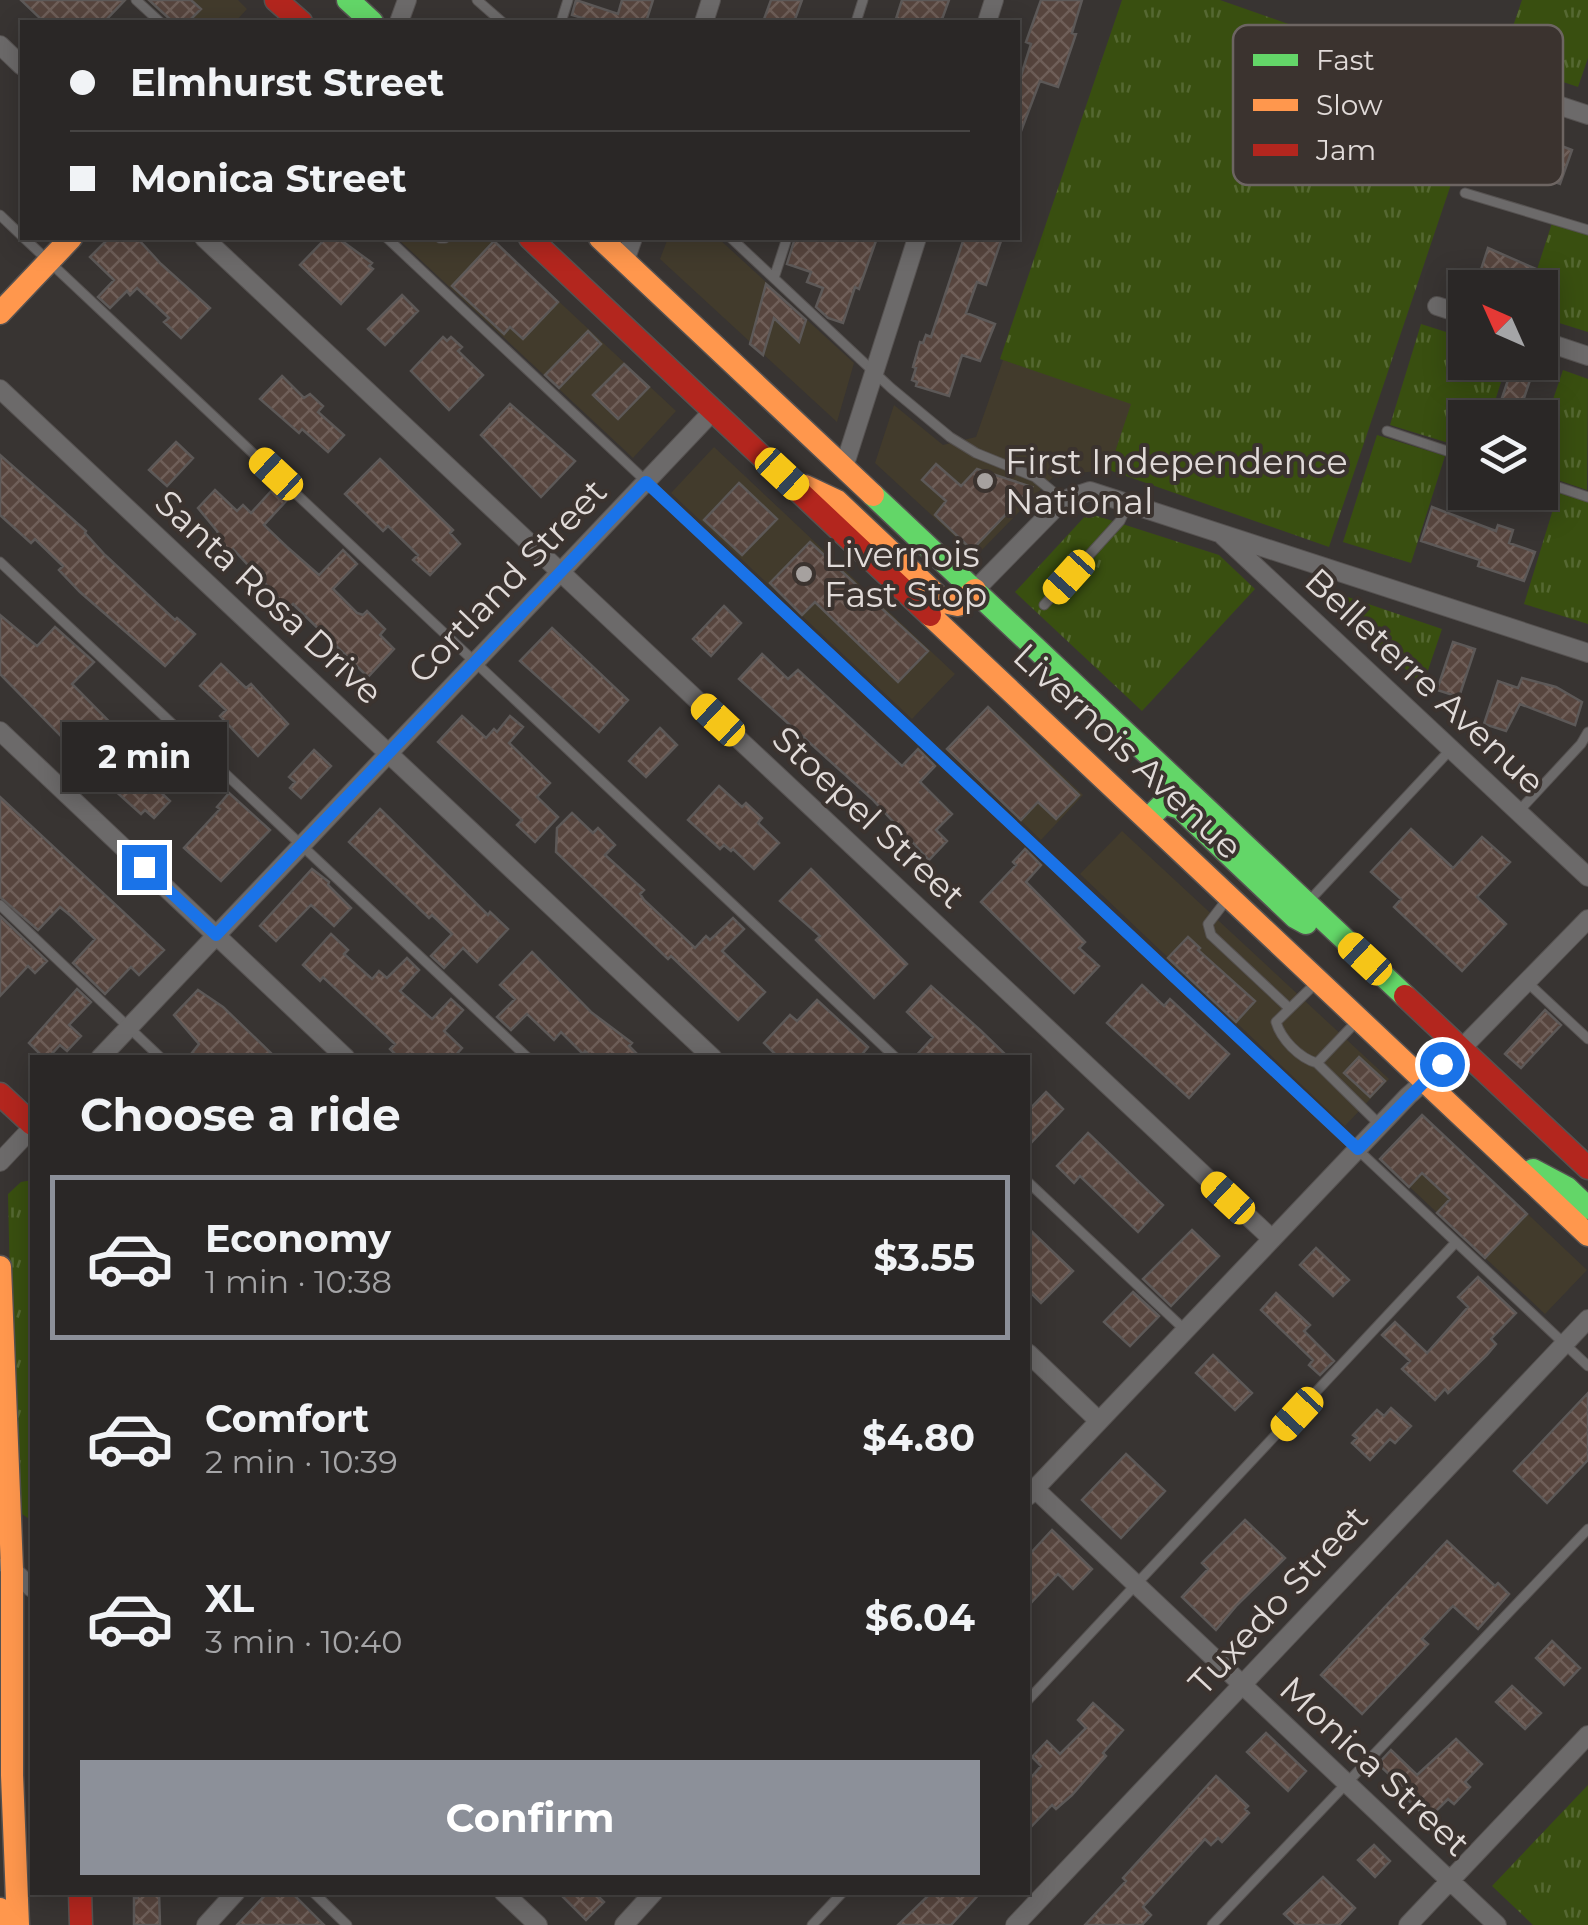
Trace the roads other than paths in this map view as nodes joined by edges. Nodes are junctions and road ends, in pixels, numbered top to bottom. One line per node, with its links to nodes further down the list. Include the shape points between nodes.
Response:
1 (136, 0): 4 (lane)
2 (348, 0): 5 (main road)
3 (478, 0): 6 (lane)
4 (158, 20)
5 (370, 20)
6 (500, 20)
7 (0, 45): 8 (street)
8 (20, 64)
9 (1563, 106): 10 (street)
10 (1588, 114)
11 (1465, 193): 13 (lane)
12 (0, 214): 14 (lane)
13 (1588, 230)
14 (20, 233)
15 (27, 240): 25 (lane)
16 (69, 240): 25 (main road)
17 (206, 240): 47 (street, Stoepel Street)
18 (389, 240): 40 (lane)
19 (532, 240): 35 (main road, Livernois Avenue)
20 (602, 240): 26 (main road, Livernois Avenue)
21 (632, 240): 26 (street)
22 (733, 240): 27 (lane)
23 (786, 240): 27 (lane)
24 (916, 240): 33 (street)
25 (49, 260): 30 (main road); 51 (lane)
26 (625, 261): 38 (main road, Livernois Avenue)
27 (774, 278): 33 (lane)
28 (1438, 306): 29 (street)
29 (1448, 310)
30 (0, 312)
31 (1558, 346): 32 (street)
32 (1588, 356)
33 (874, 371): 38 (street); 43 (lane, via 976,454 1035,477)
34 (0, 389): 55 (street, Santa Rosa Drive)
35 (714, 411): 39 (main road, Livernois Avenue); 40 (street, Cortland Street)
36 (1387, 431): 37 (lane)
37 (1448, 451)
38 (844, 467): 48 (main road, Livernois Avenue)
39 (782, 474): 48 (main road, via 837,501 944,602 964,603); 57 (main road, Livernois Avenue)
40 (646, 482): 47 (street, Cortland Street); 84 (lane)
41 (1558, 487): 42 (lane)
42 (1588, 497)
43 (1063, 500): 44 (street, via 1090,491); 48 (street)
44 (1129, 502): 45 (street); 49 (lane, via 1120,521)
45 (1218, 531): 50 (street); 54 (street, Belleterre Avenue)
46 (0, 562): 58 (lane)
47 (560, 572): 51 (street, Cortland Street); 91 (street, Stoepel Street)
48 (975, 590): 62 (main road, Livernois Avenue)
49 (1044, 604)
50 (1588, 653)
51 (474, 662): 55 (street, Cortland Street); 77 (lane)
52 (0, 732): 64 (street)
53 (1588, 732): 56 (lane)
54 (1451, 749): 56 (street, Belleterre Avenue); 62 (lane)
55 (388, 753): 58 (street, Cortland Street); 76 (street, Santa Rosa Drive)
56 (1518, 812): 59 (street, Belleterre Avenue)
57 (1148, 818): 60 (main road, Livernois Avenue); 62 (main road, via 1164,803 1180,808)
58 (301, 845): 64 (street, Cortland Street); 75 (lane)
59 (1588, 878)
60 (1230, 895): 65 (main road, Livernois Avenue); 67 (lane, via 1208,924 1211,935)
61 (0, 905): 69 (lane)
62 (1301, 910): 71 (main road, Livernois Avenue)
63 (1588, 919): 66 (street)
64 (216, 935): 69 (street, Cortland Street); 74 (street)
65 (1320, 980): 67 (lane); 68 (main road, Livernois Avenue)
66 (1527, 982): 70 (lane); 71 (street)
67 (1289, 1008): 78 (lane, via 1276,1022 1280,1034)
68 (1360, 1018): 78 (lane); 79 (main road, Livernois Avenue)
69 (129, 1027): 72 (street, Cortland Street); 73 (lane)
70 (1588, 1038)
71 (1461, 1049): 79 (street); 87 (main road, Livernois Avenue)
72 (103, 1055)
73 (158, 1055)
74 (343, 1055)
75 (525, 1055)
76 (709, 1055)
77 (893, 1055)
78 (1316, 1063): 82 (lane)
79 (1424, 1080): 82 (street); 85 (main road, Livernois Avenue)
80 (0, 1094): 81 (main road)
81 (30, 1124)
82 (1380, 1125): 84 (street)
83 (30, 1128): 86 (street)
84 (1358, 1149): 91 (street); 92 (lane)
85 (1502, 1153): 89 (main road); 90 (main road, Livernois Avenue)
86 (0, 1162)
87 (1588, 1168)
88 (1030, 1184): 95 (lane)
89 (1588, 1208)
90 (1588, 1235)
91 (1271, 1238): 95 (street)
92 (1456, 1242): 96 (lane); 104 (lane)
93 (0, 1267): 103 (main road)
94 (1588, 1320): 96 (street, Tuxedo Street)
95 (1185, 1330): 99 (street)
96 (1565, 1344): 98 (lane); 106 (street, Tuxedo Street)
97 (1030, 1355): 99 (street)
98 (1588, 1366)
99 (1099, 1421): 100 (street)
100 (1031, 1492): 104 (street, Monica Street)
101 (1588, 1529): 110 (lane)
102 (0, 1538): 103 (street)
103 (6, 1565): 105 (street); 109 (main road)
104 (1137, 1585): 106 (street, Monica Street); 107 (lane)
105 (30, 1586)
106 (1242, 1685): 110 (street, Monica Street); 125 (street, Tuxedo Street)
107 (1030, 1698)
108 (1588, 1735): 112 (street)
109 (6, 1770): 111 (main road); 119 (main road)
110 (1347, 1784): 112 (street, Monica Street); 126 (lane)
111 (30, 1792)
112 (1450, 1881): 127 (street); 128 (street, Monica Street)
113 (316, 1895): 121 (lane)
114 (506, 1895): 122 (street)
115 (651, 1895): 123 (street)
116 (840, 1895): 124 (lane)
117 (221, 1900): 120 (street)
118 (0, 1909): 119 (main road)
119 (17, 1925)
120 (206, 1925)
121 (347, 1925)
122 (538, 1925)
123 (624, 1925)
124 (812, 1925)
125 (1015, 1925)
126 (1212, 1925)
127 (1408, 1925)
128 (1497, 1925)

